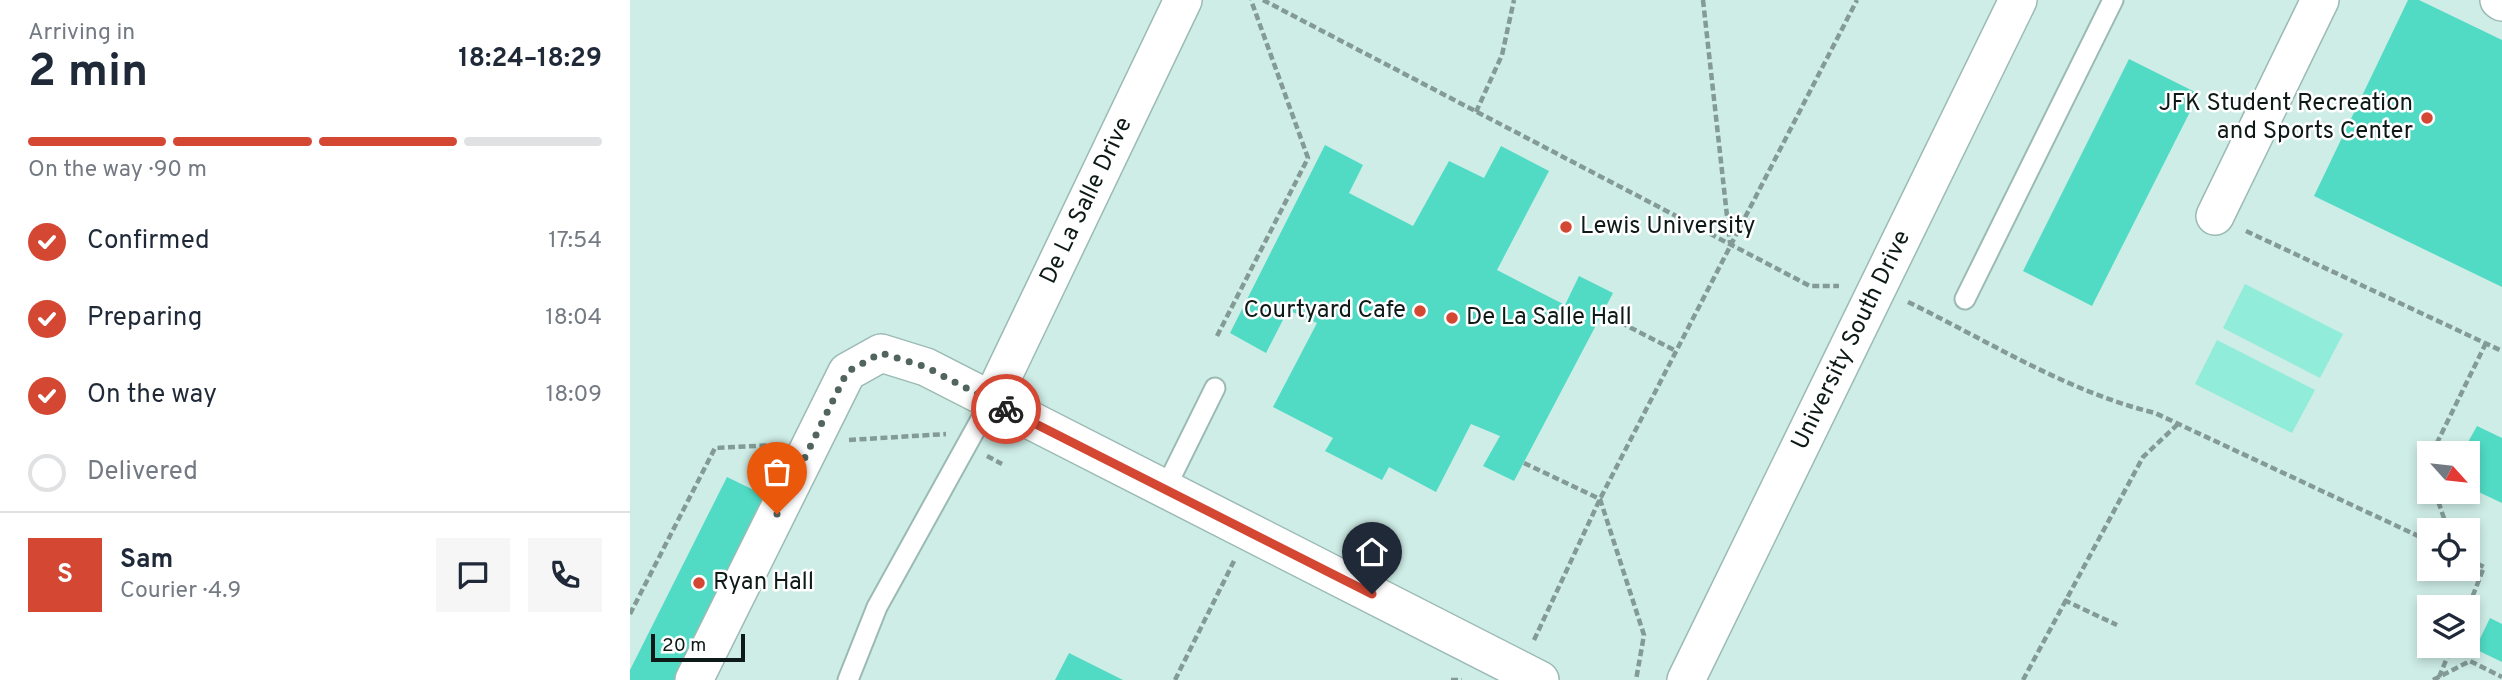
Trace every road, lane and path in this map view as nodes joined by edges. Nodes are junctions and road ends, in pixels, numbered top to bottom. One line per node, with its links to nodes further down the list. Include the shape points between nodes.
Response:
1 (1183, 0): 21 (street, De La Salle Drive)
2 (1251, 0): 16 (path, via 1308,158)
3 (1263, 0): 10 (path)
4 (1514, 0): 10 (path, via 1502,55)
5 (1703, 0): 12 (path)
6 (1857, 0): 12 (path)
7 (2018, 0): 13 (street, University South Drive)
8 (2113, 0): 14 (lane)
9 (2320, 0): 11 (street)
10 (1476, 112): 12 (path)
11 (2216, 216): 17 (path)
12 (1730, 244): 13 (path, via 1810,286); 18 (path)
13 (1878, 287): 22 (path, via 2044,370); 39 (street, University South Drive)
14 (1965, 299)
15 (1602, 313): 18 (path)
16 (1217, 336)
17 (2486, 343): 19 (path); 23 (path)
18 (1676, 351): 26 (path)
19 (2502, 351)
20 (1215, 388): 25 (lane)
21 (991, 401): 25 (street); 35 (street, via 926,367 881,353 847,372); 36 (lane, via 877,607)
22 (2178, 424): 28 (path); 29 (path, via 2143,457)
23 (2438, 441)
24 (1524, 463): 26 (path)
25 (1165, 489): 27 (street)
26 (1600, 499): 32 (path); 38 (path, via 1644,635)
27 (1249, 531): 32 (street); 37 (path)
28 (2417, 535)
29 (2064, 600): 30 (path); 40 (path)
30 (2117, 625)
31 (2447, 658): 33 (path)
32 (1530, 675)
33 (2439, 677): 34 (path, via 2470,661); 41 (path)
34 (2502, 677)
35 (694, 680)
36 (848, 680)
37 (1175, 680)
38 (1636, 680)
39 (1686, 680)
40 (2023, 680)
41 (2433, 680)

